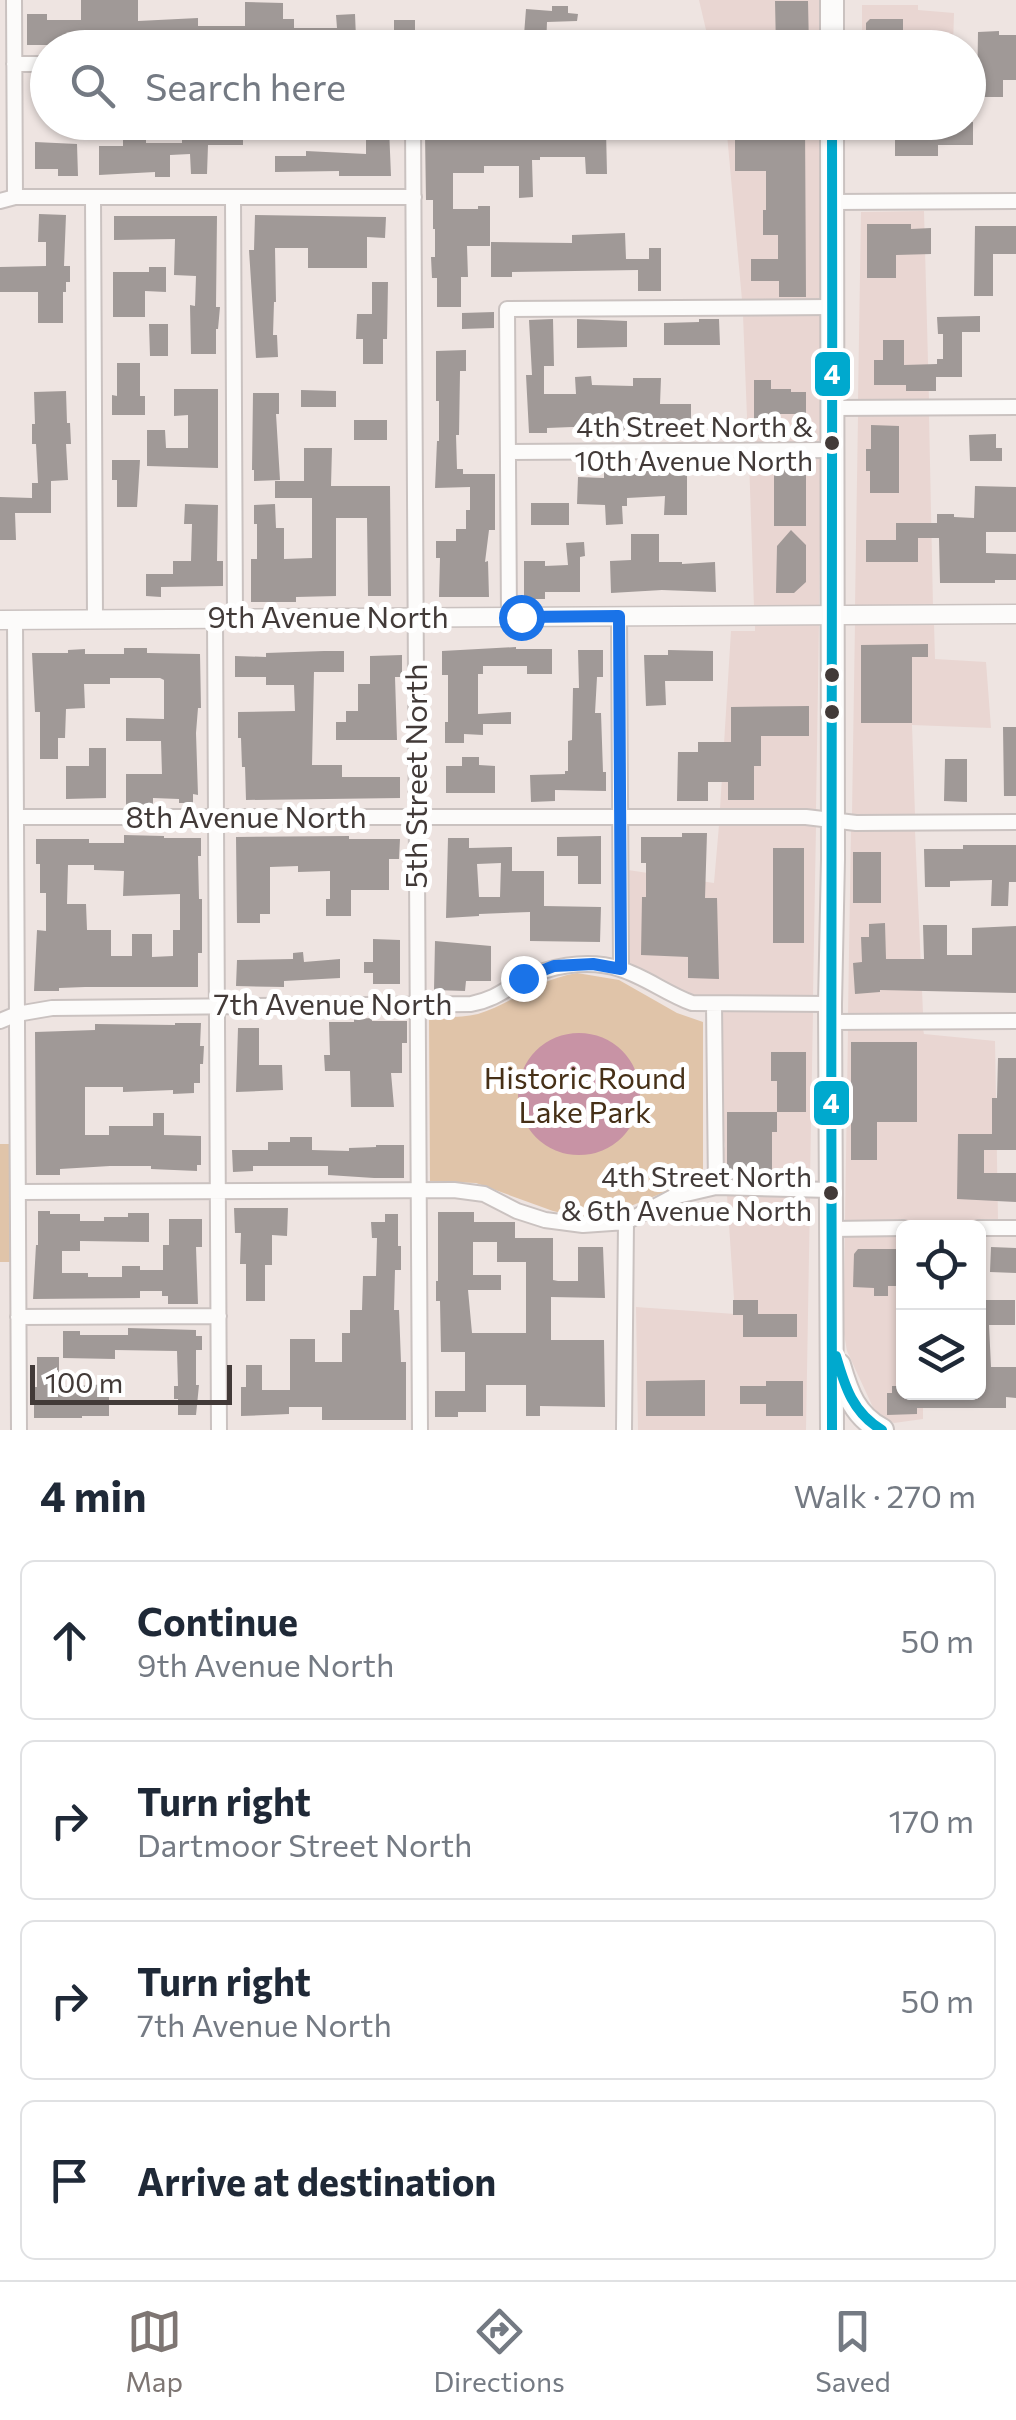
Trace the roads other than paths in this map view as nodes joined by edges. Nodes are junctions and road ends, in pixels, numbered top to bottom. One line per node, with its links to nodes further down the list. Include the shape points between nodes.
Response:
1 (14, 0): 4 (street)
2 (832, 0): 3 (main road)
3 (832, 30)
4 (14, 64): 5 (street); 11 (street)
5 (30, 64)
6 (413, 140): 9 (street, 5th Street North)
7 (832, 140): 13 (main road)
8 (93, 197): 10 (street); 11 (street); 27 (street)
9 (414, 197): 10 (street); 24 (street, 5th Street North)
10 (233, 198): 23 (street)
11 (7, 199)
12 (1016, 201): 13 (street)
13 (832, 202): 14 (main road)
14 (832, 307): 16 (main road); 18 (street, via 508,309)
15 (1016, 407): 16 (street)
16 (832, 408): 17 (main road)
17 (832, 450): 18 (street); 20 (main road)
18 (508, 452): 22 (street)
19 (1016, 614): 20 (street, 9th Avenue North)
20 (832, 615): 21 (street, 9th Avenue North); 32 (main road)
21 (619, 616): 22 (street, 9th Avenue North); 29 (street)
22 (509, 617): 24 (street, 9th Avenue North)
23 (236, 618): 24 (street, 9th Avenue North); 25 (street, 9th Avenue North)
24 (416, 618): 31 (street, 5th Street North)
25 (215, 619): 27 (street, 9th Avenue North); 30 (street)
26 (7, 620): 27 (street, 9th Avenue North); 28 (street)
27 (96, 620)
28 (16, 817): 30 (street, 8th Avenue North); 39 (street)
29 (620, 817): 31 (street, 8th Avenue North); 32 (street, 8th Avenue North); 34 (street)
30 (216, 818): 31 (street, 8th Avenue North); 37 (street)
31 (417, 818): 35 (street, 5th Street North)
32 (832, 819): 33 (street, 8th Avenue North); 38 (main road)
33 (1016, 822)
34 (621, 969): 35 (street, 7th Avenue North, via 554,966 489,1000); 36 (street, 7th Avenue North, via 670,996)
35 (418, 1004): 37 (street, 7th Avenue North); 45 (street, 5th Street North)
36 (714, 1004): 38 (street, 7th Avenue North); 42 (street)
37 (217, 1005): 39 (street, 7th Avenue North); 44 (street)
38 (830, 1013): 41 (street, 7th Avenue North); 43 (main road)
39 (17, 1014): 40 (street, 7th Avenue North); 46 (street)
40 (0, 1021)
41 (1016, 1021)
42 (716, 1187): 43 (street); 47 (street, via 674,1197)
43 (830, 1190): 51 (main road)
44 (218, 1191): 45 (street); 46 (street); 52 (street)
45 (419, 1191): 47 (street, via 484,1194 517,1212 584,1226); 57 (street, 5th Street North)
46 (18, 1192): 53 (street)
47 (626, 1222): 58 (street)
48 (896, 1228): 51 (street)
49 (986, 1228): 50 (street)
50 (1016, 1228)
51 (830, 1229): 54 (main road)
52 (219, 1316): 53 (street); 56 (street)
53 (18, 1317): 55 (street)
54 (833, 1344): 59 (main road); 60 (main road, via 858,1413)
55 (19, 1430)
56 (220, 1430)
57 (420, 1430)
58 (624, 1430)
59 (832, 1430)
60 (882, 1430)

